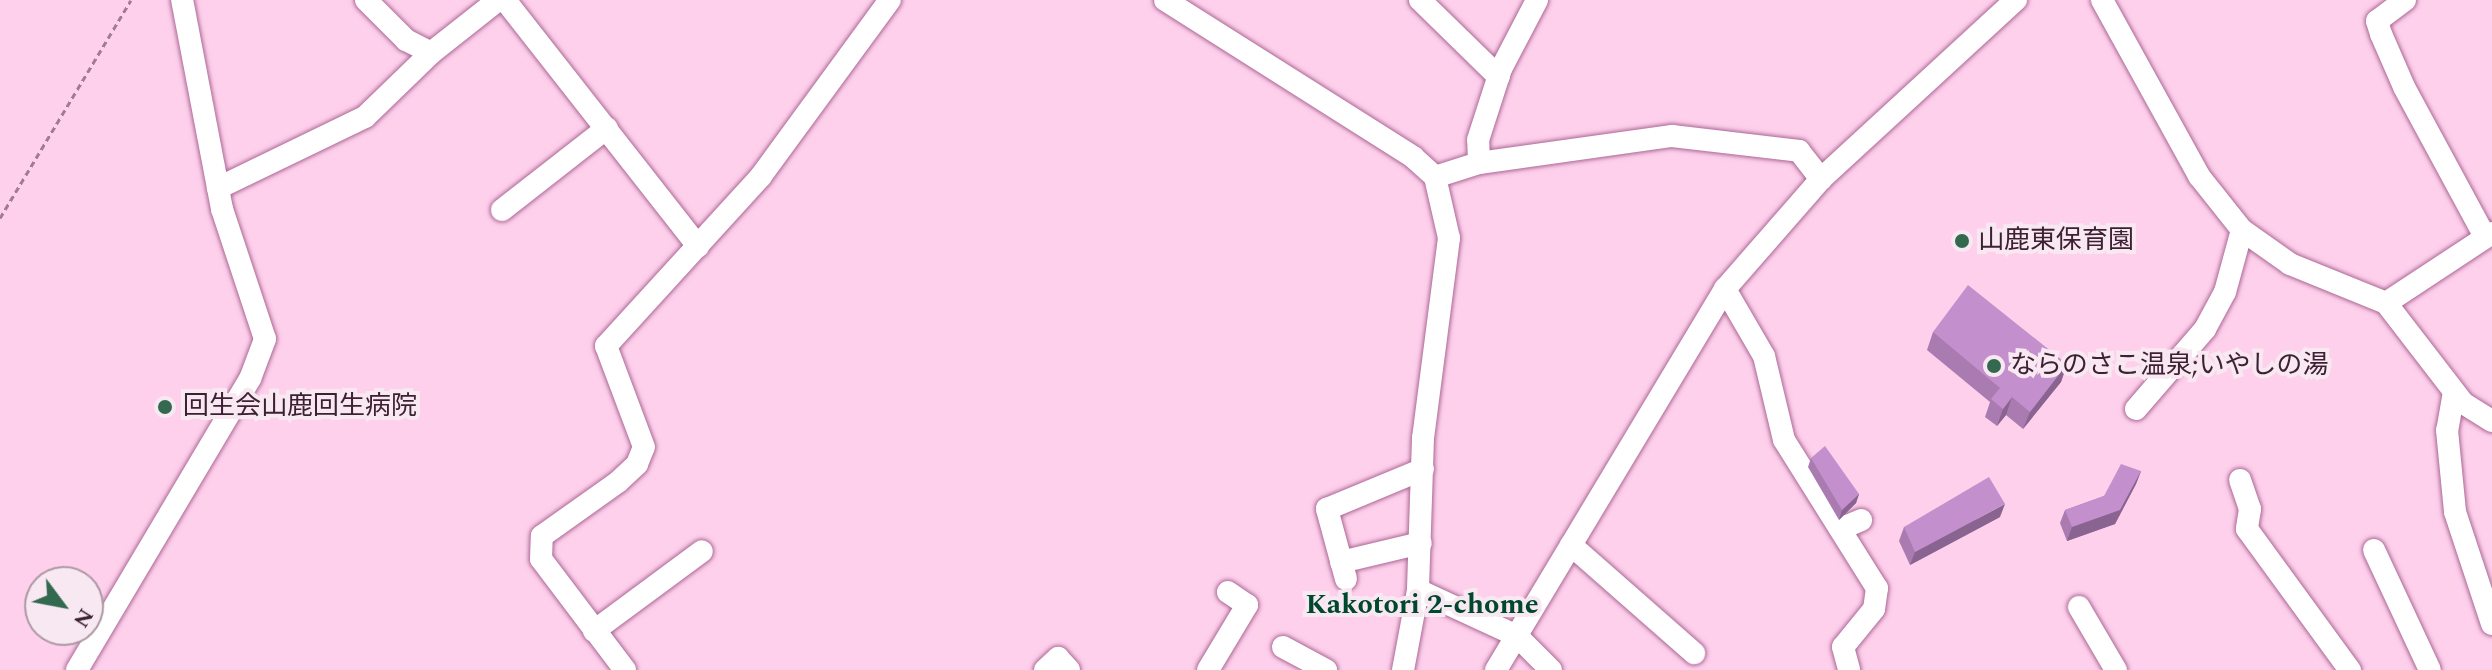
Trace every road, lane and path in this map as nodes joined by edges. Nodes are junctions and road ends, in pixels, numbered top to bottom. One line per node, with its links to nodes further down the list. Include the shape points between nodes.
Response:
1 (131, 0): 21 (path)
2 (182, 0): 19 (street)
3 (366, 0): 13 (street, via 406,40)
4 (498, 0): 13 (street)
5 (505, 0): 15 (street)
6 (890, 0): 24 (street, via 761,176)
7 (1165, 0): 17 (street, via 1413,157)
8 (1420, 0): 14 (street)
9 (1537, 0): 14 (street)
10 (2016, 0): 18 (street)
11 (2102, 0): 22 (street, via 2199,176)
12 (2405, 0): 23 (street, via 2377,21 2381,34 2404,87)
13 (431, 53): 19 (street, via 365,117)
14 (1499, 77): 16 (street, via 1478,140)
15 (607, 128): 20 (street); 24 (street)
16 (1479, 163): 17 (street); 18 (street, via 1672,136 1799,151)
17 (1435, 177): 30 (street, via 1449,238)
18 (1821, 179): 25 (street)
19 (218, 188): 46 (street, via 265,339 250,379)
20 (502, 210)
21 (0, 218)
22 (2242, 230): 26 (street, via 2290,264); 28 (street, via 2225,292 2205,329)
23 (2489, 235): 26 (street)
24 (698, 246): 42 (street, via 606,346 644,447 637,464 542,536 541,559)
25 (1725, 289): 33 (street, via 1764,356 1784,440); 35 (street)
26 (2386, 303): 27 (street)
27 (2454, 392): 29 (street); 41 (street, via 2447,430 2455,512)
28 (2136, 409)
29 (2492, 421)
30 (1423, 469): 34 (street); 34 (street, via 1327,509 1344,571)
31 (2240, 480): 57 (street, via 2250,509 2247,529)
32 (1861, 520): 33 (street)
33 (1840, 529): 55 (street, via 1880,597 1843,647)
34 (1421, 543): 38 (street)
35 (1571, 545): 43 (street); 45 (street)
36 (2374, 550): 58 (street)
37 (702, 551): 42 (street)
38 (1418, 590): 43 (street); 52 (street)
39 (1228, 592): 50 (street, via 1247,605)
40 (2079, 607): 56 (street)
41 (2492, 624)
42 (594, 631): 47 (street)
43 (1517, 636): 53 (street); 54 (street)
44 (1283, 647): 51 (street)
45 (1694, 653)
46 (77, 670)
47 (625, 670)
48 (1045, 670): 49 (street, via 1058,658)
49 (1069, 670)
50 (1208, 670)
51 (1326, 670)
52 (1403, 670)
53 (1496, 670)
54 (1551, 670)
55 (1849, 670)
56 (2116, 670)
57 (2350, 670)
58 (2430, 670)

